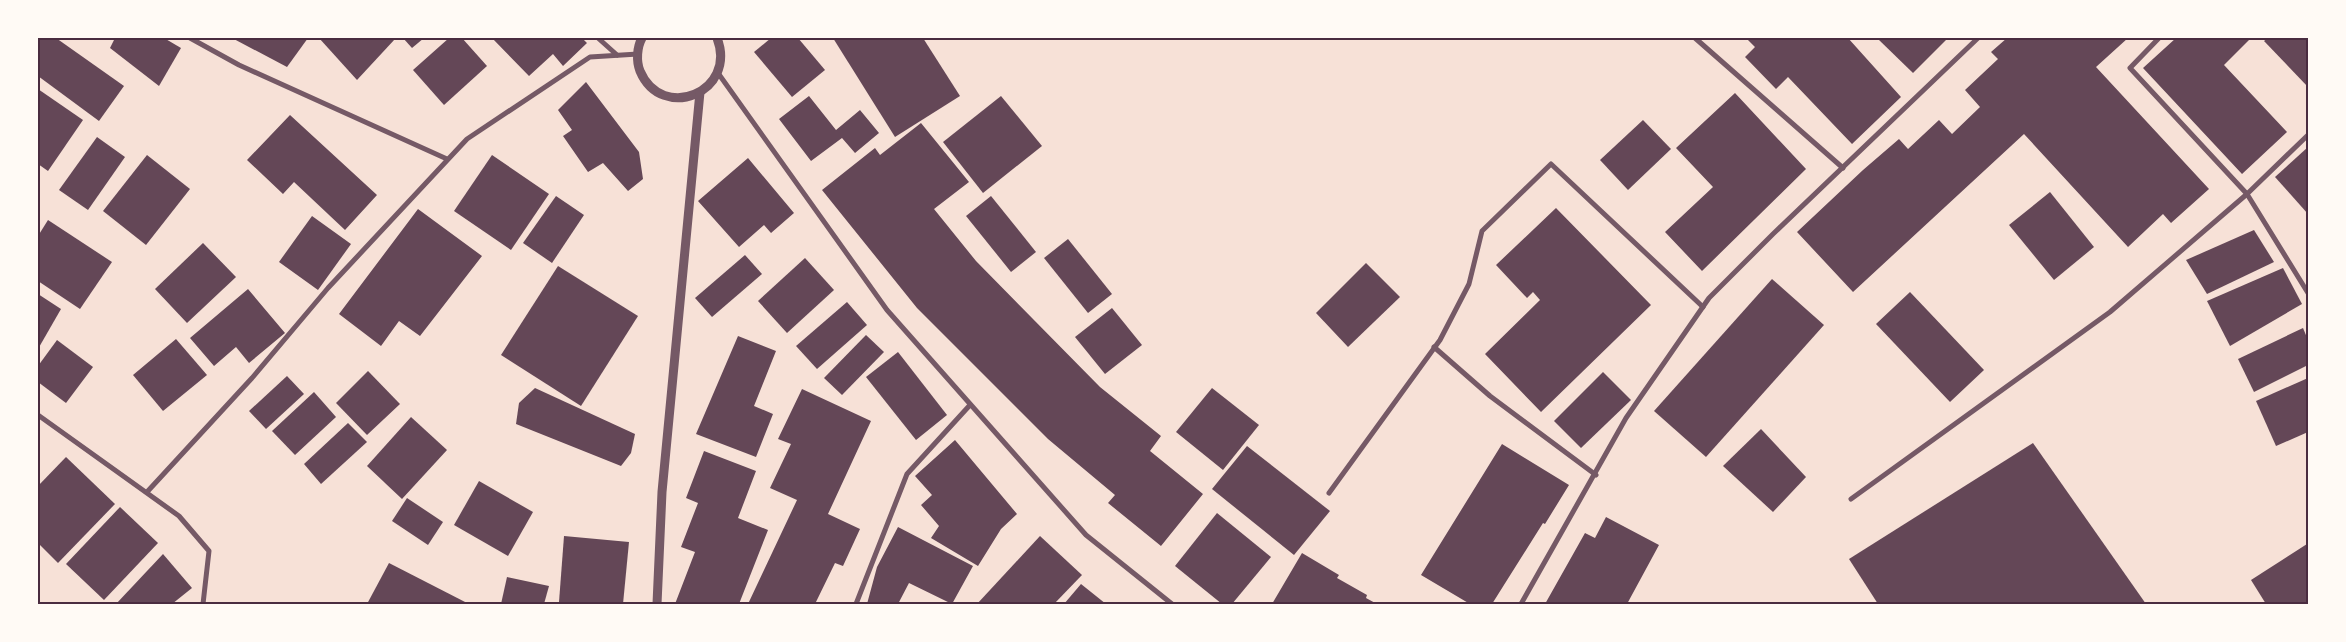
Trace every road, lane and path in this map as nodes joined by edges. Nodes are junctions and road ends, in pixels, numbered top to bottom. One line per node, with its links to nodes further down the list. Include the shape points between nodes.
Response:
1 (190, 38): 13 (street, via 239,65)
2 (598, 38): 9 (street)
3 (642, 38): 8 (street)
4 (717, 38): 10 (street, via 721,60)
5 (1695, 38): 14 (street)
6 (1978, 38): 14 (street)
7 (2159, 38): 15 (street, via 2130,68)
8 (638, 54): 9 (street); 11 (street, via 638,66 644,78 663,95 688,97)
9 (617, 55): 13 (street, via 590,57 467,138)
10 (718, 73): 11 (street); 19 (street, via 887,310)
11 (700, 92): 26 (street, via 662,492)
12 (2308, 135): 15 (street)
13 (446, 159): 22 (street)
14 (1843, 168): 17 (street)
15 (2247, 194): 16 (street); 24 (street, via 2110,312)
16 (2308, 293)
17 (1703, 307): 18 (street, via 1551,164 1482,231 1469,284); 21 (street, via 1626,418)
18 (1434, 347): 21 (street, via 1490,396); 23 (street)
19 (970, 405): 27 (street, via 907,474); 28 (street, via 1086,535)
20 (38, 415): 22 (street)
21 (1596, 475): 29 (street)
22 (146, 492): 25 (street, via 179,516 209,551)
23 (1330, 493)
24 (1851, 499)
25 (203, 604)
26 (657, 604)
27 (856, 604)
28 (1172, 604)
29 (1521, 604)

